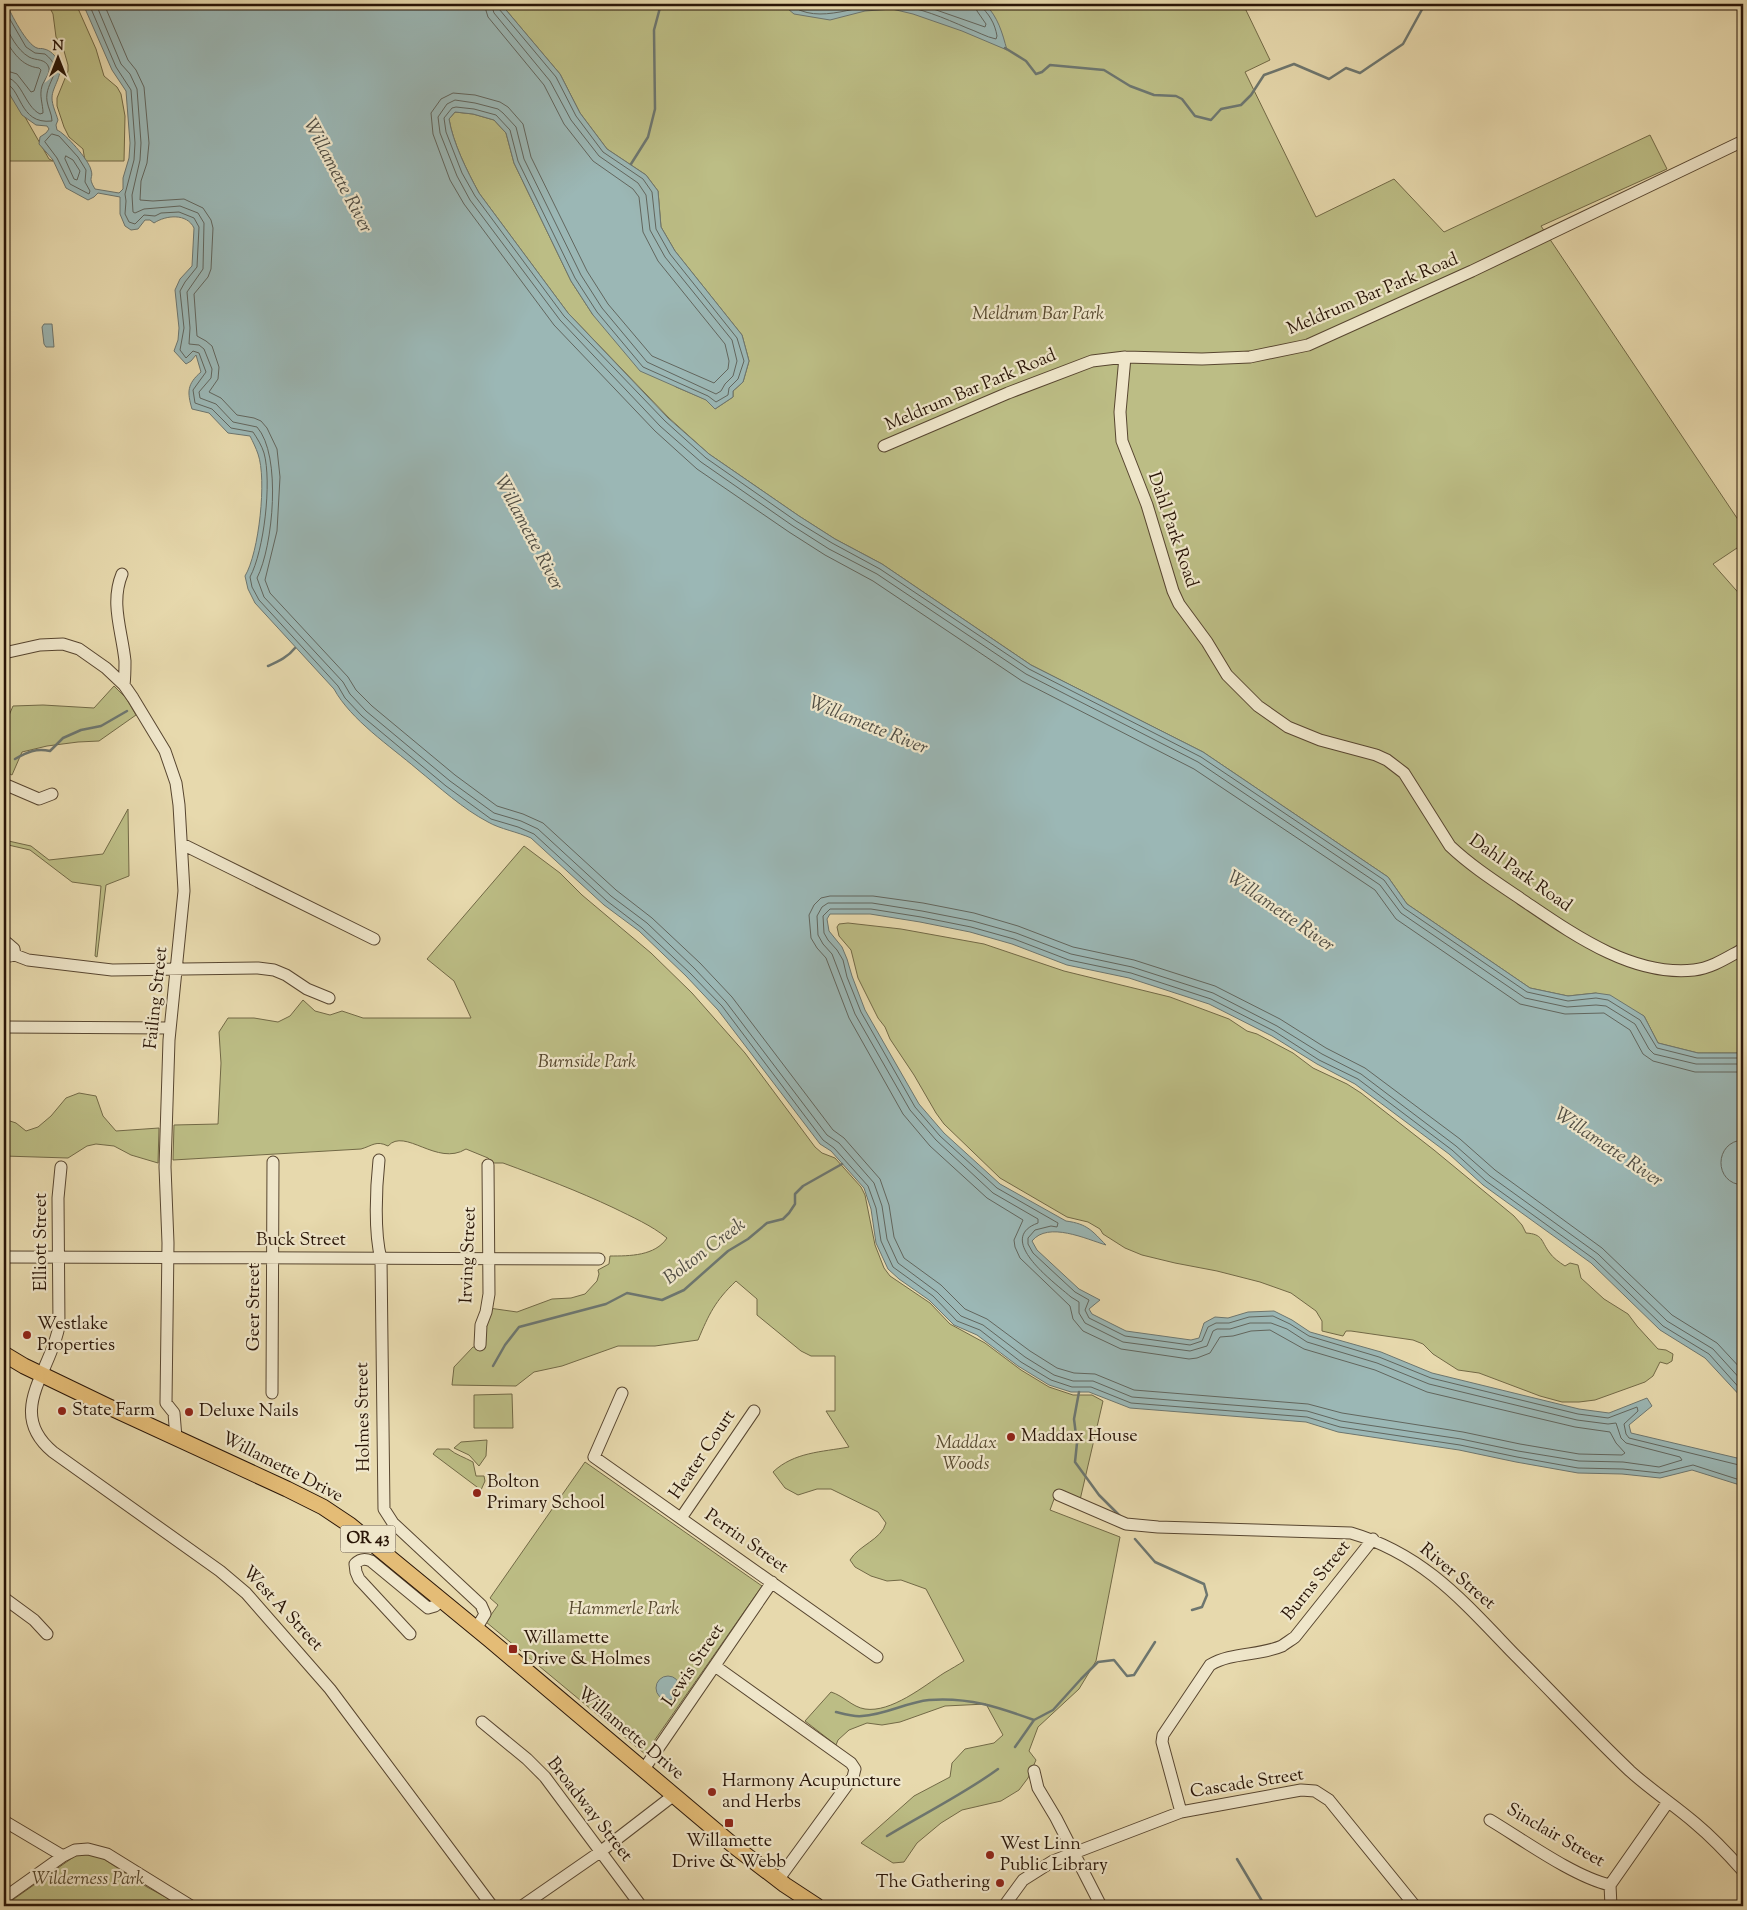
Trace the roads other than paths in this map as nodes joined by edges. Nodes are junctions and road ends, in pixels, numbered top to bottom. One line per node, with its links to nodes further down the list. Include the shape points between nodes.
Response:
1 (1743, 141): 2 (street, Meldrum Bar Park Road, via 1467,274 1308,345 1250,357)
2 (1125, 357): 3 (street, Meldrum Bar Park Road, via 1075,367); 12 (street, Dahl Park Road, via 1120,420 1122,441 1147,504 1168,577 1179,604 1240,690 1288,727 1320,740 1376,755 1394,764 1404,773 1459,855 1586,941 1617,956 1675,970 1712,966)
3 (884, 446)
4 (122, 574): 6 (street, via 116,601 125,662)
5 (4, 653): 6 (street, Failing Street, via 63,644 87,654)
6 (124, 685): 9 (street, Failing Street, via 171,766 178,793)
7 (4, 784): 8 (street, via 39,798)
8 (52, 794)
9 (182, 844): 10 (street); 15 (street, Failing Street, via 184,899)
10 (374, 939)
11 (4, 942): 14 (street, via 14,949)
12 (1743, 949)
13 (4, 950): 14 (street)
14 (15, 956): 15 (street, via 112,970)
15 (176, 968): 16 (street, via 274,970); 18 (street, Failing Street)
16 (329, 998)
17 (4, 1027): 18 (street)
18 (170, 1028): 25 (street, Failing Street, via 165,1167)
19 (379, 1160): 27 (street, Holmes Street)
20 (272, 1162): 26 (street, Geer Street)
21 (488, 1165): 28 (street, Irving Street)
22 (61, 1167): 24 (street, Elliott Street)
23 (4, 1257): 24 (street, Buck Street)
24 (59, 1257): 25 (street, Buck Street); 32 (street, Elliott Street, via 57,1336)
25 (167, 1257): 26 (street, Buck Street); 36 (street, Failing Street, via 166,1403 174,1413)
26 (273, 1258): 27 (street, Buck Street); 33 (street, Geer Street)
27 (380, 1258): 28 (street, Buck Street); 43 (street, Holmes Street, via 384,1509 393,1524 481,1605 485,1614)
28 (489, 1259): 29 (street, Buck Street); 30 (street, Irving Street, via 489,1294 480,1325)
29 (599, 1259)
30 (480, 1345)
31 (4, 1354): 32 (main road, Willamette Drive / OR 43)
32 (42, 1375): 36 (main road, Willamette Drive / OR 43); 64 (street, West A Street, via 33,1393 31,1410 34,1430 44,1443 246,1593 330,1689)
33 (272, 1393)
34 (622, 1393): 38 (street, Perrin Street, via 594,1458)
35 (754, 1411): 38 (street, Heater Court)
36 (176, 1438): 42 (main road, Willamette Drive / OR 43, via 323,1507 350,1525)
37 (1060, 1495): 39 (street, River Street, via 1126,1524 1351,1533)
38 (681, 1518): 40 (street, Perrin Street)
39 (1373, 1539): 52 (street, River Street, via 1415,1561 1468,1605 1606,1748); 53 (street, Burns Street, via 1295,1637 1282,1646 1220,1659 1210,1665 1163,1735 1162,1742)
40 (772, 1582): 46 (street, Perrin Street); 47 (street, Lewis Street)
41 (4, 1598): 44 (street)
42 (441, 1600): 43 (main road, Willamette Drive / OR 43); 45 (street, via 428,1608 371,1561 360,1560 355,1564 359,1579)
43 (476, 1629): 49 (main road, Willamette Drive / OR 43)
44 (47, 1634)
45 (410, 1634)
46 (877, 1657)
47 (715, 1666): 49 (street, Lewis Street); 60 (street, via 855,1769 853,1777)
48 (482, 1722): 56 (street, Broadway Street, via 545,1777)
49 (644, 1769): 51 (main road, Willamette Drive / OR 43)
50 (1034, 1771): 57 (street, via 1038,1788)
51 (674, 1795): 56 (street); 60 (main road, Willamette Drive / OR 43)
52 (1668, 1802): 59 (street, River Street, via 1695,1822); 61 (street)
53 (1181, 1812): 57 (street); 70 (street, Cascade Street, via 1301,1790 1315,1791 1341,1812)
54 (1490, 1820): 61 (street, Sinclair Street, via 1566,1866)
55 (4, 1821): 58 (street)
56 (600, 1852): 65 (street); 66 (street, Broadway Street)
57 (1074, 1854): 68 (street, via 1053,1860 1032,1873 1014,1890); 69 (street)
58 (63, 1856): 62 (street); 63 (street, via 79,1849 107,1854)
59 (1743, 1871)
60 (778, 1880): 67 (main road, Willamette Drive / OR 43)
61 (1610, 1885): 71 (street, Sinclair Street)
62 (4, 1898)
63 (191, 1906)
64 (492, 1906)
65 (522, 1906)
66 (641, 1906)
67 (817, 1906)
68 (1004, 1906)
69 (1101, 1906)
70 (1415, 1906)
71 (1611, 1906)

